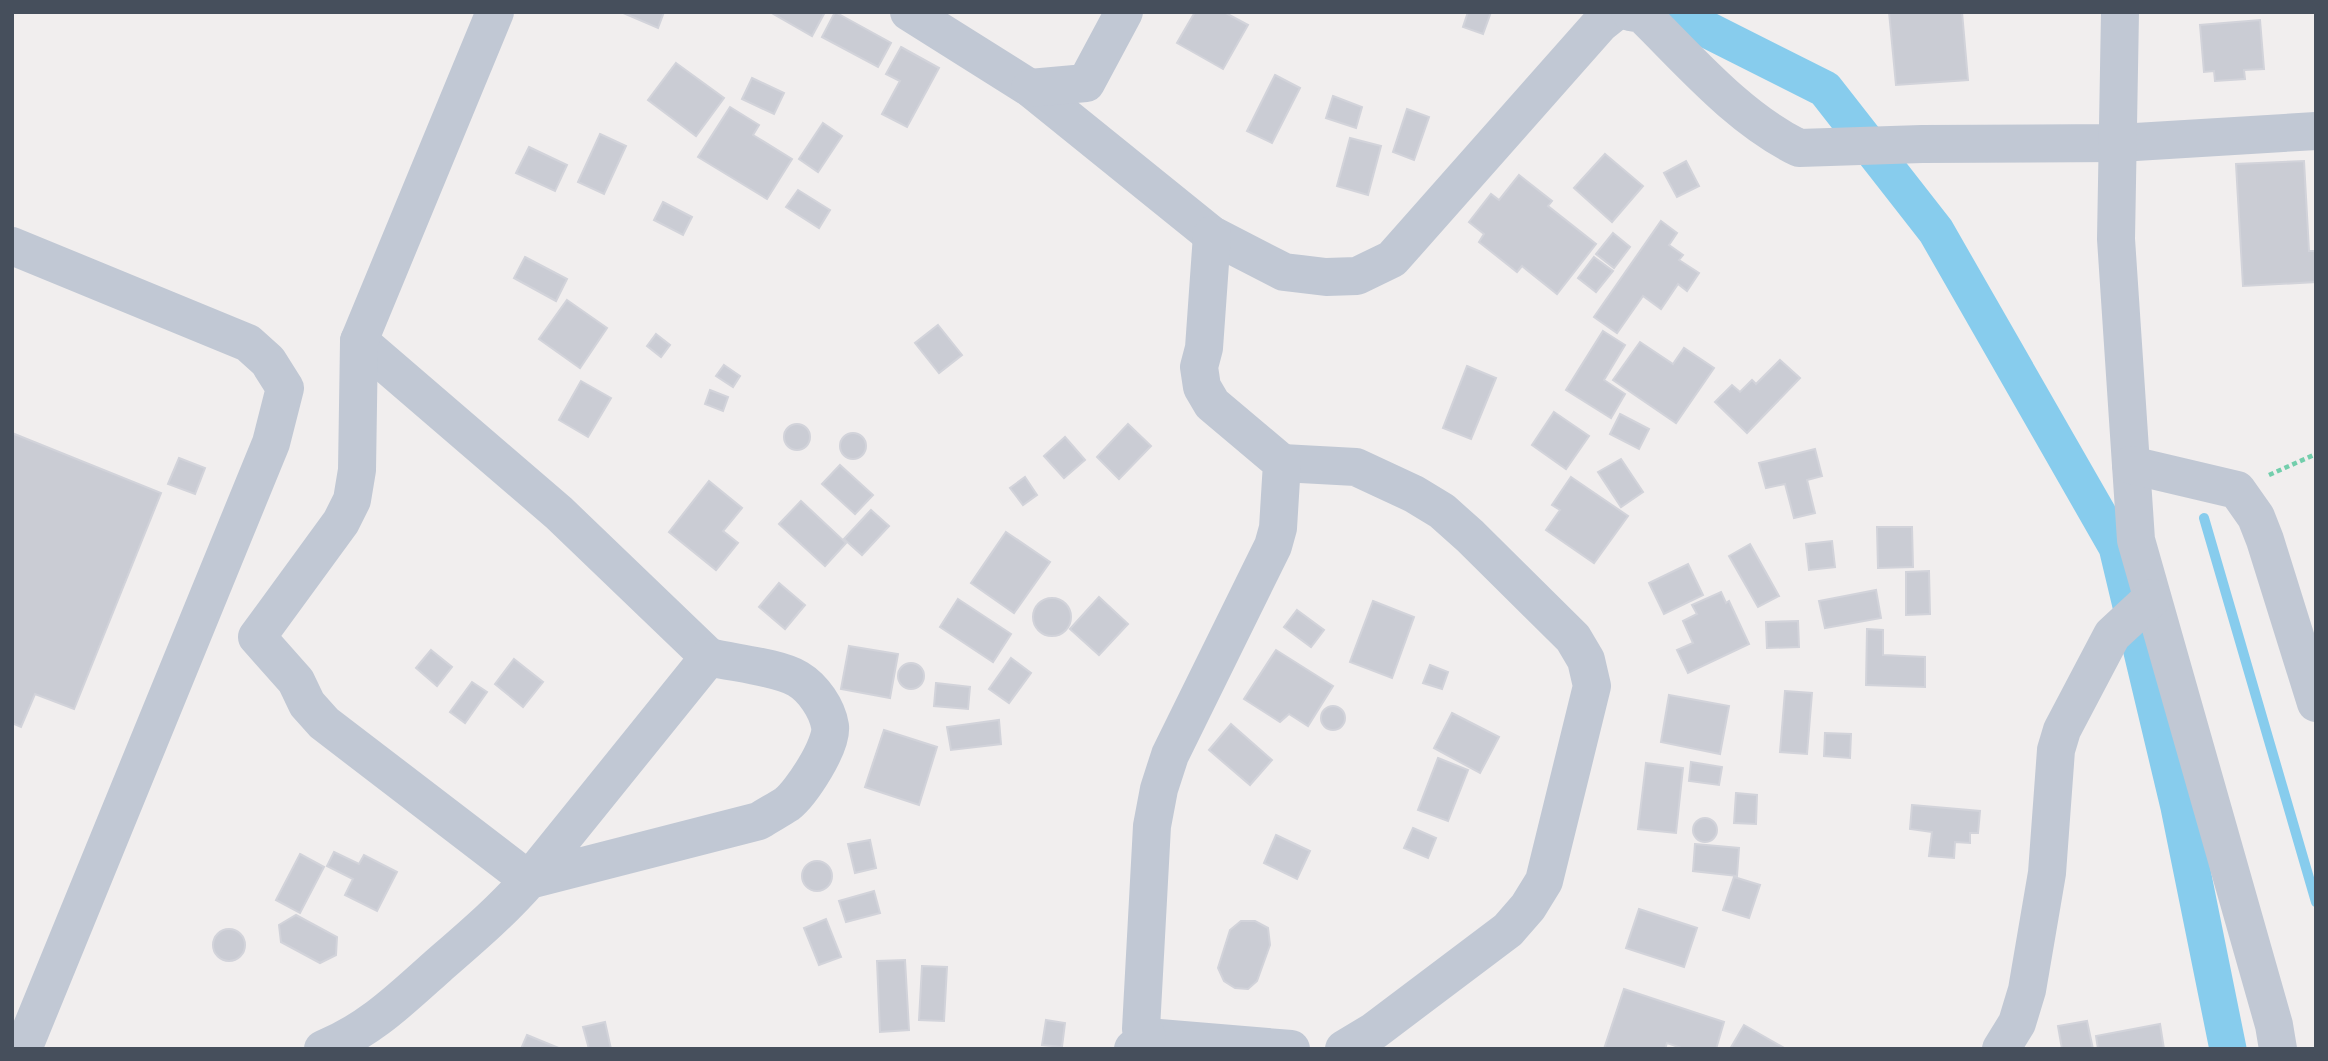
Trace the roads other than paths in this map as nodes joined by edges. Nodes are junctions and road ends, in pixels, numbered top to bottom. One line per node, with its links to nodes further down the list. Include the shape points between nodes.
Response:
1 (495, 12): 12 (street)
2 (909, 12): 7 (street)
3 (1124, 12): 7 (street, via 1086,83)
4 (1615, 12): 10 (street, via 1392,259 1357,276 1326,278 1284,272)
5 (1629, 12): 9 (street, via 1642,14 1736,106 1799,148)
6 (2120, 12): 9 (street)
7 (1030, 88): 10 (street)
8 (2316, 131): 9 (street)
9 (2119, 143): 14 (street, via 2116,239)
10 (1212, 235): 13 (street, via 1199,367 1202,387 1212,404)
11 (12, 246): 20 (street, via 248,343 268,361 285,388 271,443)
12 (359, 341): 16 (street, via 559,513); 18 (street, via 357,470 352,500 257,637 296,681 307,704 324,723)
13 (1282, 463): 19 (street, via 1279,527 1273,547 1170,755 1159,789 1152,826); 23 (street, via 1356,467 1442,511 1573,638 1586,660 1592,686 1544,881 1528,907 1508,930)
14 (2131, 465): 15 (street, via 2136,540); 17 (street, via 2237,490 2265,540)
15 (2152, 598): 24 (street, via 2112,635 2062,730 2056,750 2047,873 2027,990 2017,1023); 25 (street)
16 (709, 657): 18 (street); 18 (street, via 797,678 813,691 831,729 803,788 759,821)
17 (2316, 703)
18 (529, 880): 21 (street, via 505,908 374,1022)
19 (1140, 1043): 22 (street)
20 (23, 1049)
21 (323, 1049)
22 (1291, 1049)
23 (1344, 1049)
24 (2001, 1049)
25 (2278, 1049)

